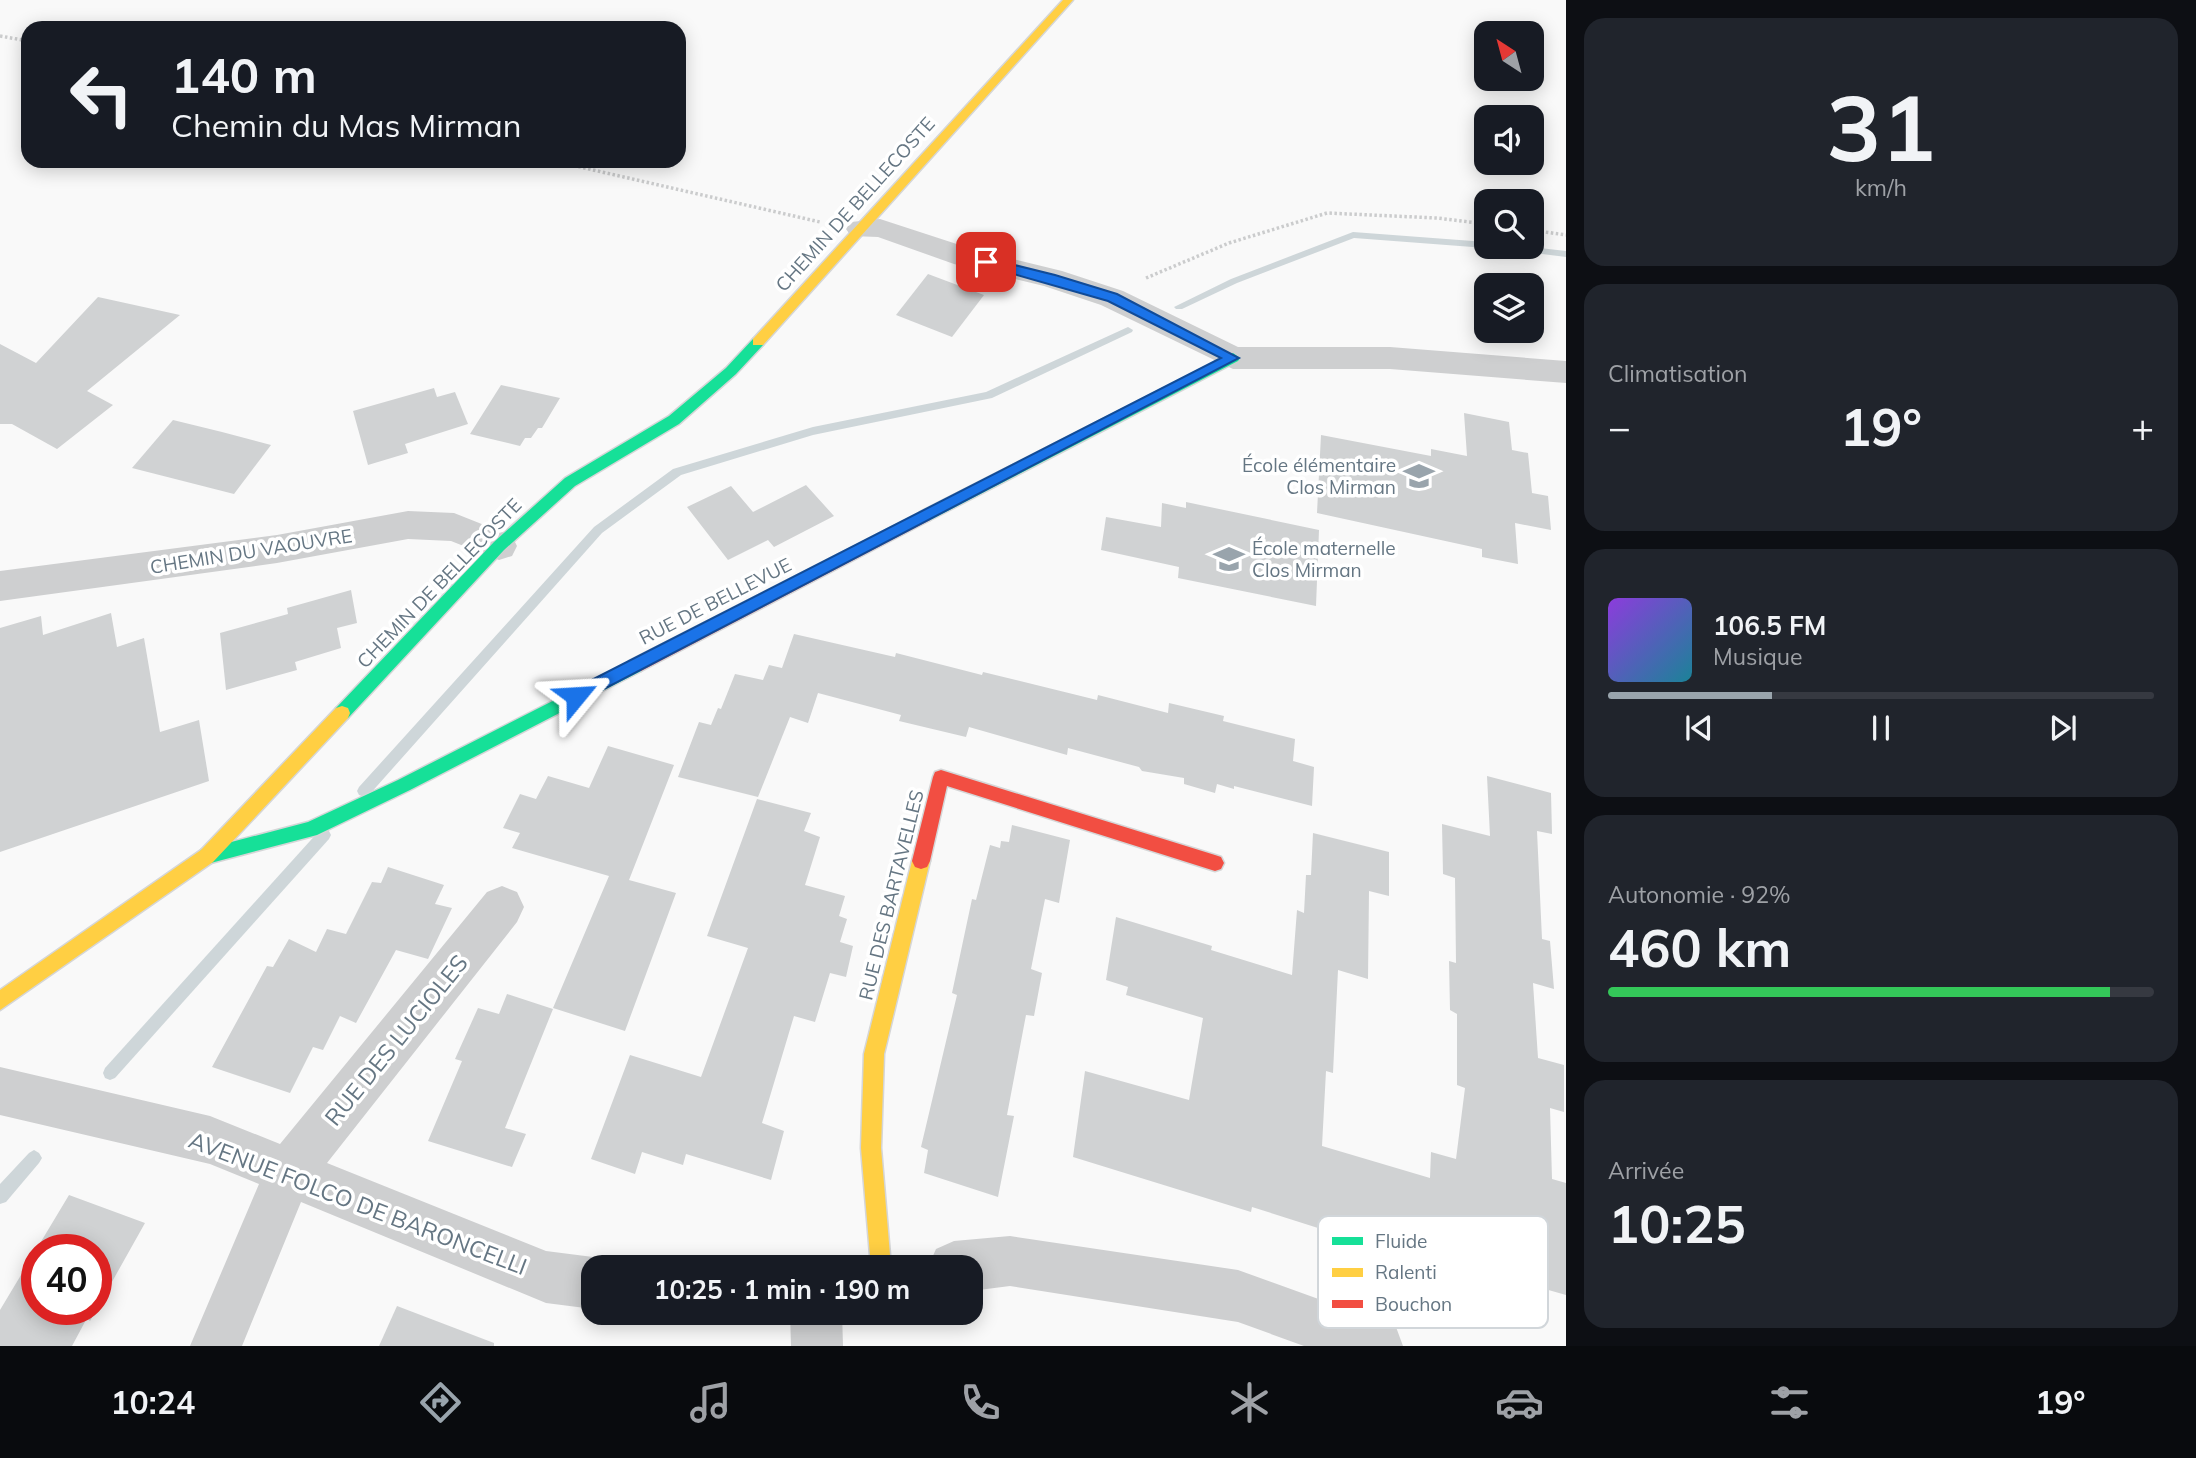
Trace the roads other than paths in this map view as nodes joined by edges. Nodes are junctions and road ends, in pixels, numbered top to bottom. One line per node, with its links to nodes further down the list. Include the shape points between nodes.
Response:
1 (1068, 0): 2 (street, CHEMIN DE BELLECOSTE)
2 (861, 229): 3 (street, via 880,228 1112,298); 5 (street, CHEMIN DE BELLECOSTE, via 731,371 674,420 570,482)
3 (1233, 358): 4 (street, via 1390,358); 7 (street, RUE DE BELLEVUE, via 404,785 311,830)
4 (1566, 372)
5 (499, 546): 6 (street, CHEMIN DU VAOUVRE, via 454,527 408,525 277,550); 7 (street, CHEMIN DE BELLECOSTE)
6 (0, 586)
7 (207, 856): 10 (street, CHEMIN DE BELLECOSTE)
8 (1215, 863): 13 (street, RUE DES BARTAVELLES, via 941,777 874,1054 871,1148)
9 (502, 907): 12 (street, RUE DES LUCIOLES)
10 (0, 1001)
11 (0, 1091): 12 (street, AVENUE FOLCO DE BARONCELLI, via 210,1140)
12 (289, 1172): 15 (street, AVENUE FOLCO DE BARONCELLI, via 547,1277); 20 (street, RUE DES LUCIOLES)
13 (880, 1255)
14 (983, 1264): 17 (street, via 1010,1261 1238,1296)
15 (581, 1281)
16 (816, 1325): 21 (street)
17 (1318, 1325)
18 (1325, 1328): 19 (street)
19 (1371, 1345)
20 (216, 1346)
21 (817, 1346)

